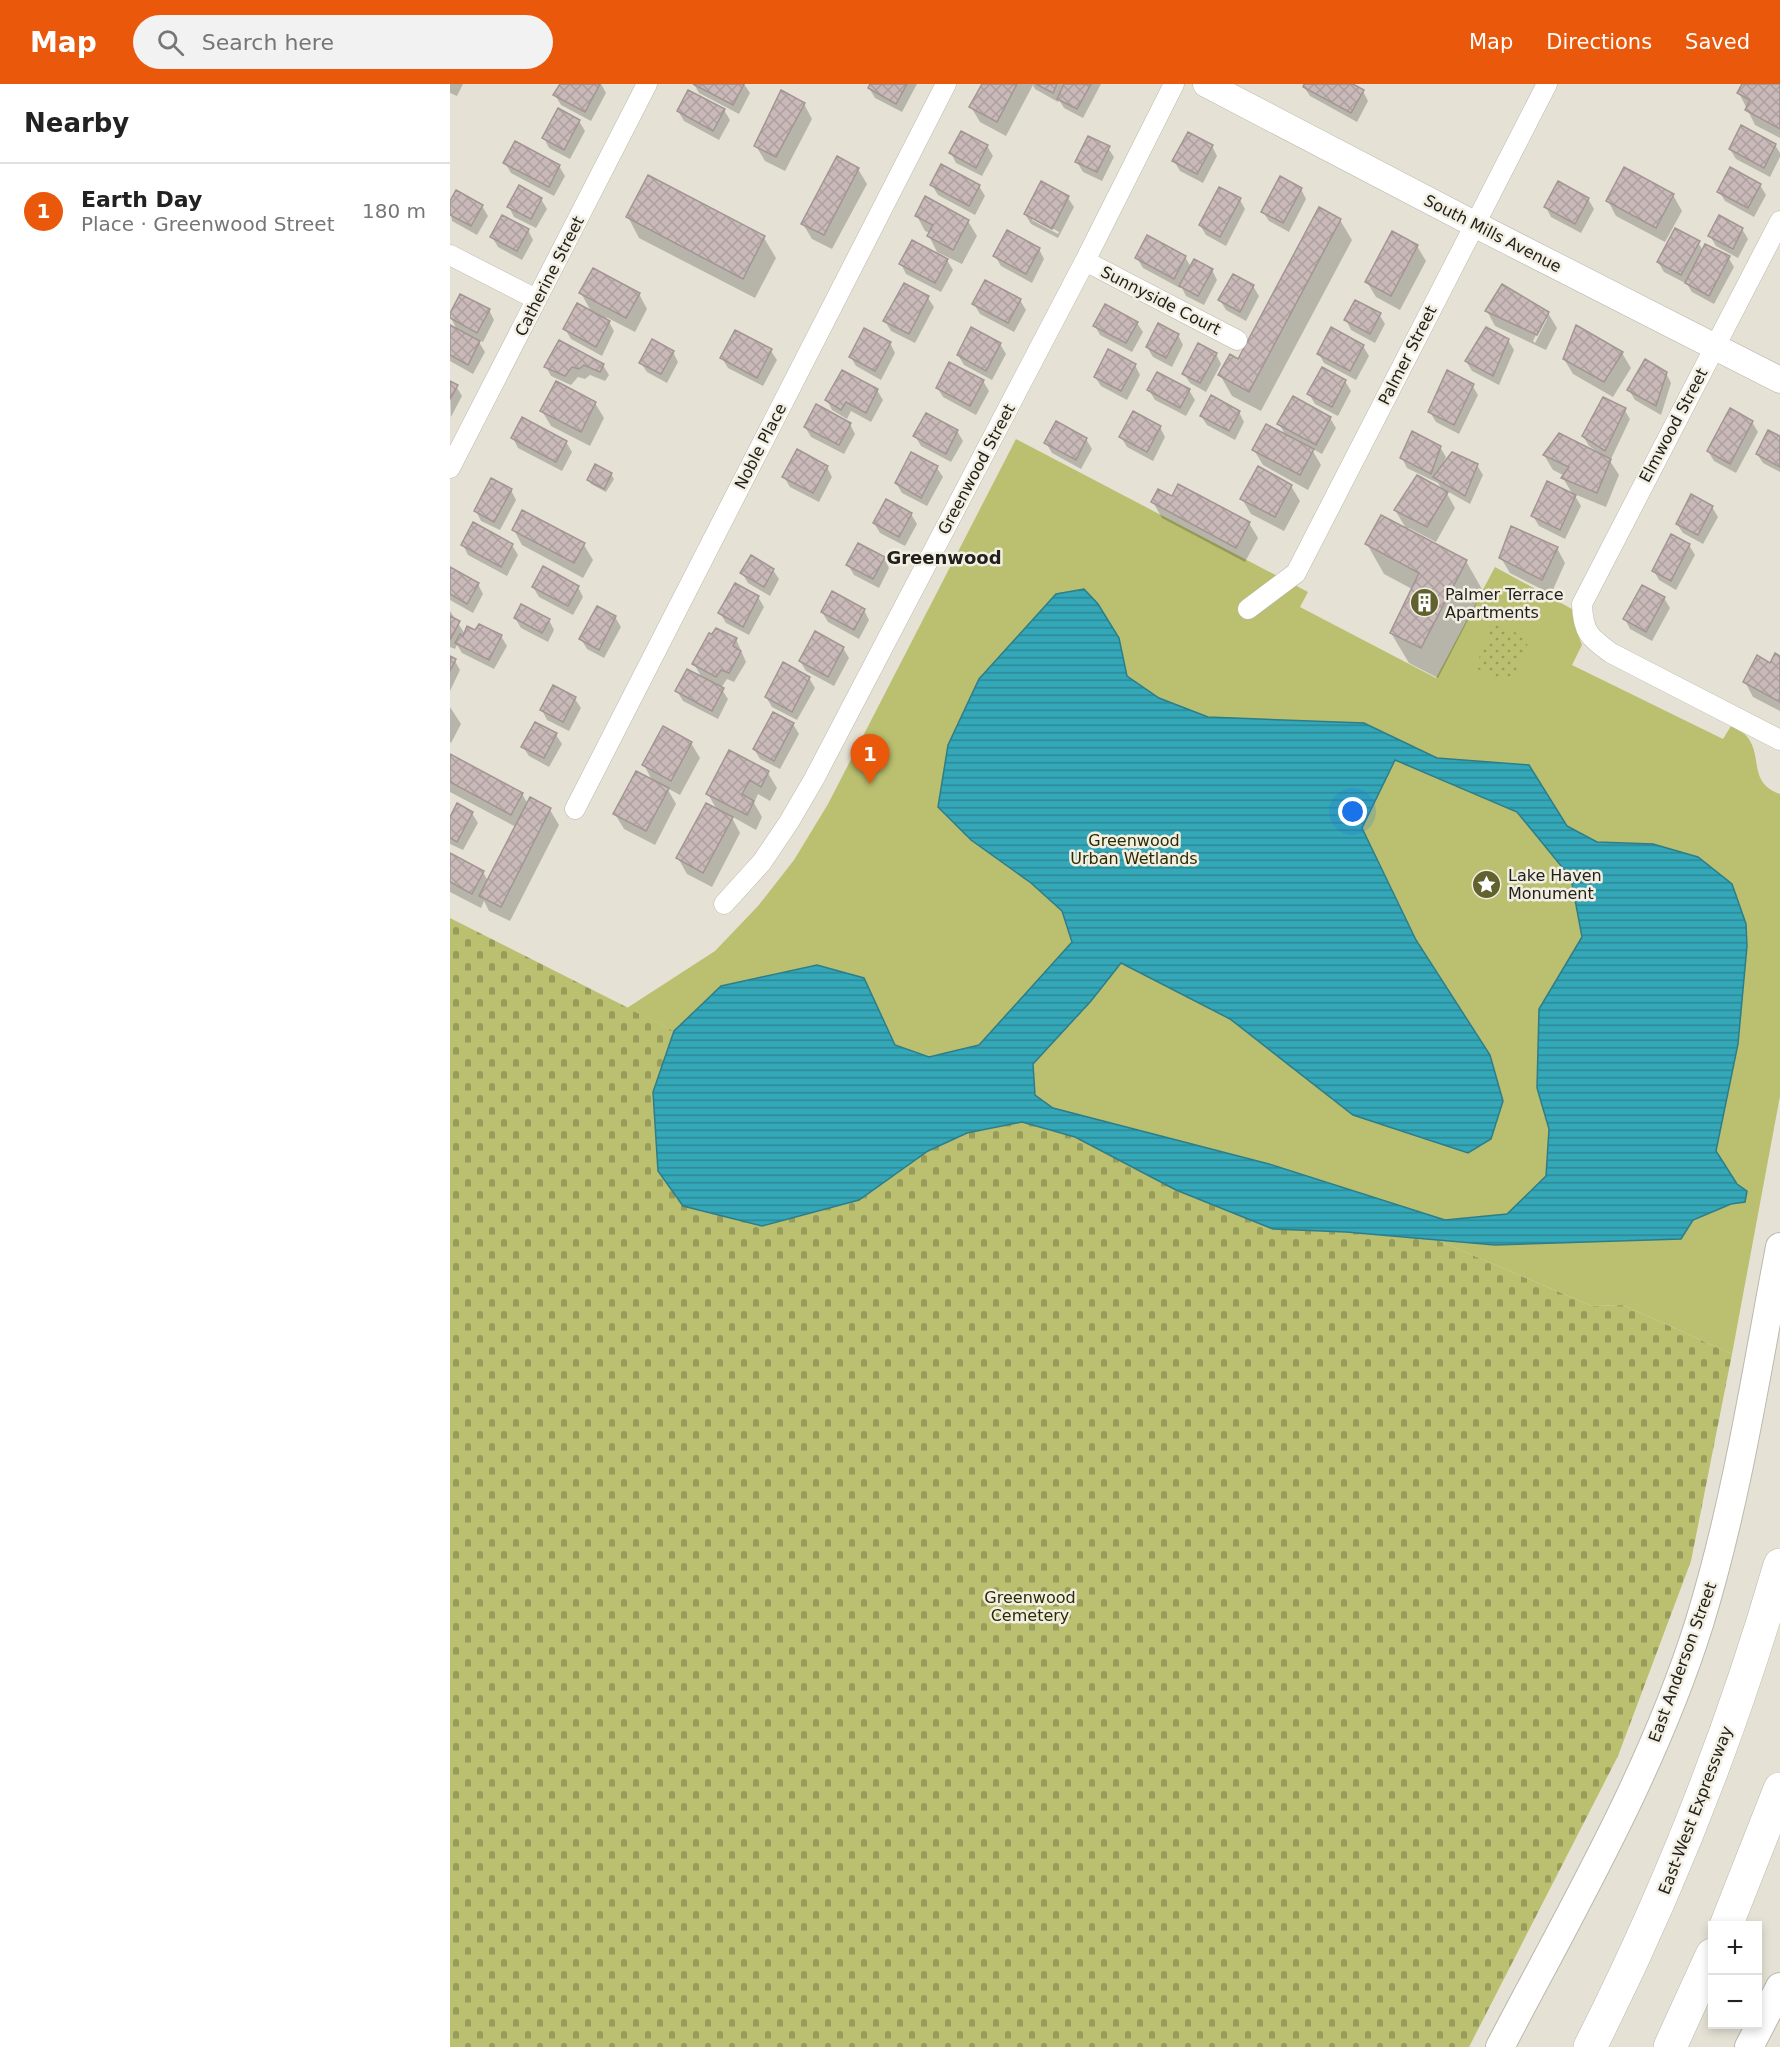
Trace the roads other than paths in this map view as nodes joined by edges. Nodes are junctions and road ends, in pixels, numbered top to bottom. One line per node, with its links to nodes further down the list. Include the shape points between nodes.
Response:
1 (647, 84): 11 (street, Catherine Street)
2 (946, 84): 18 (street, Noble Place)
3 (1174, 84): 10 (street, Greenwood Street)
4 (1206, 84): 6 (street, South Mills Avenue)
5 (1547, 84): 8 (street, Palmer Street)
6 (1232, 90): 8 (street, South Mills Avenue)
7 (1780, 221): 13 (street, Elmwood Street)
8 (1474, 224): 13 (street, South Mills Avenue); 16 (street, Palmer Street, via 1296,573)
9 (450, 255): 11 (street)
10 (1085, 261): 12 (street, Sunnyside Court); 19 (street, Greenwood Street, via 814,779 762,862)
11 (536, 299): 15 (street, Catherine Street)
12 (1237, 340)
13 (1714, 347): 14 (street, South Mills Avenue); 17 (street, Elmwood Street, via 1587,591 1582,615 1587,632 1611,653)
14 (1780, 380)
15 (450, 468)
16 (1248, 609)
17 (1780, 740)
18 (574, 809)
19 (724, 904)
20 (1780, 1247): 27 (main road, East Anderson Street, via 1728,1521 1698,1626 1634,1787)
21 (1780, 1566): 23 (highway, East-West Expressway, via 1711,1774)
22 (1780, 1789): 24 (highway)
23 (1656, 1909): 28 (highway); 29 (highway, East-West Expressway)
24 (1727, 1921)
25 (1708, 1966): 30 (highway)
26 (1780, 1987): 31 (main road)
27 (1500, 2047)
28 (1578, 2047)
29 (1590, 2047)
30 (1670, 2047)
31 (1749, 2047)

